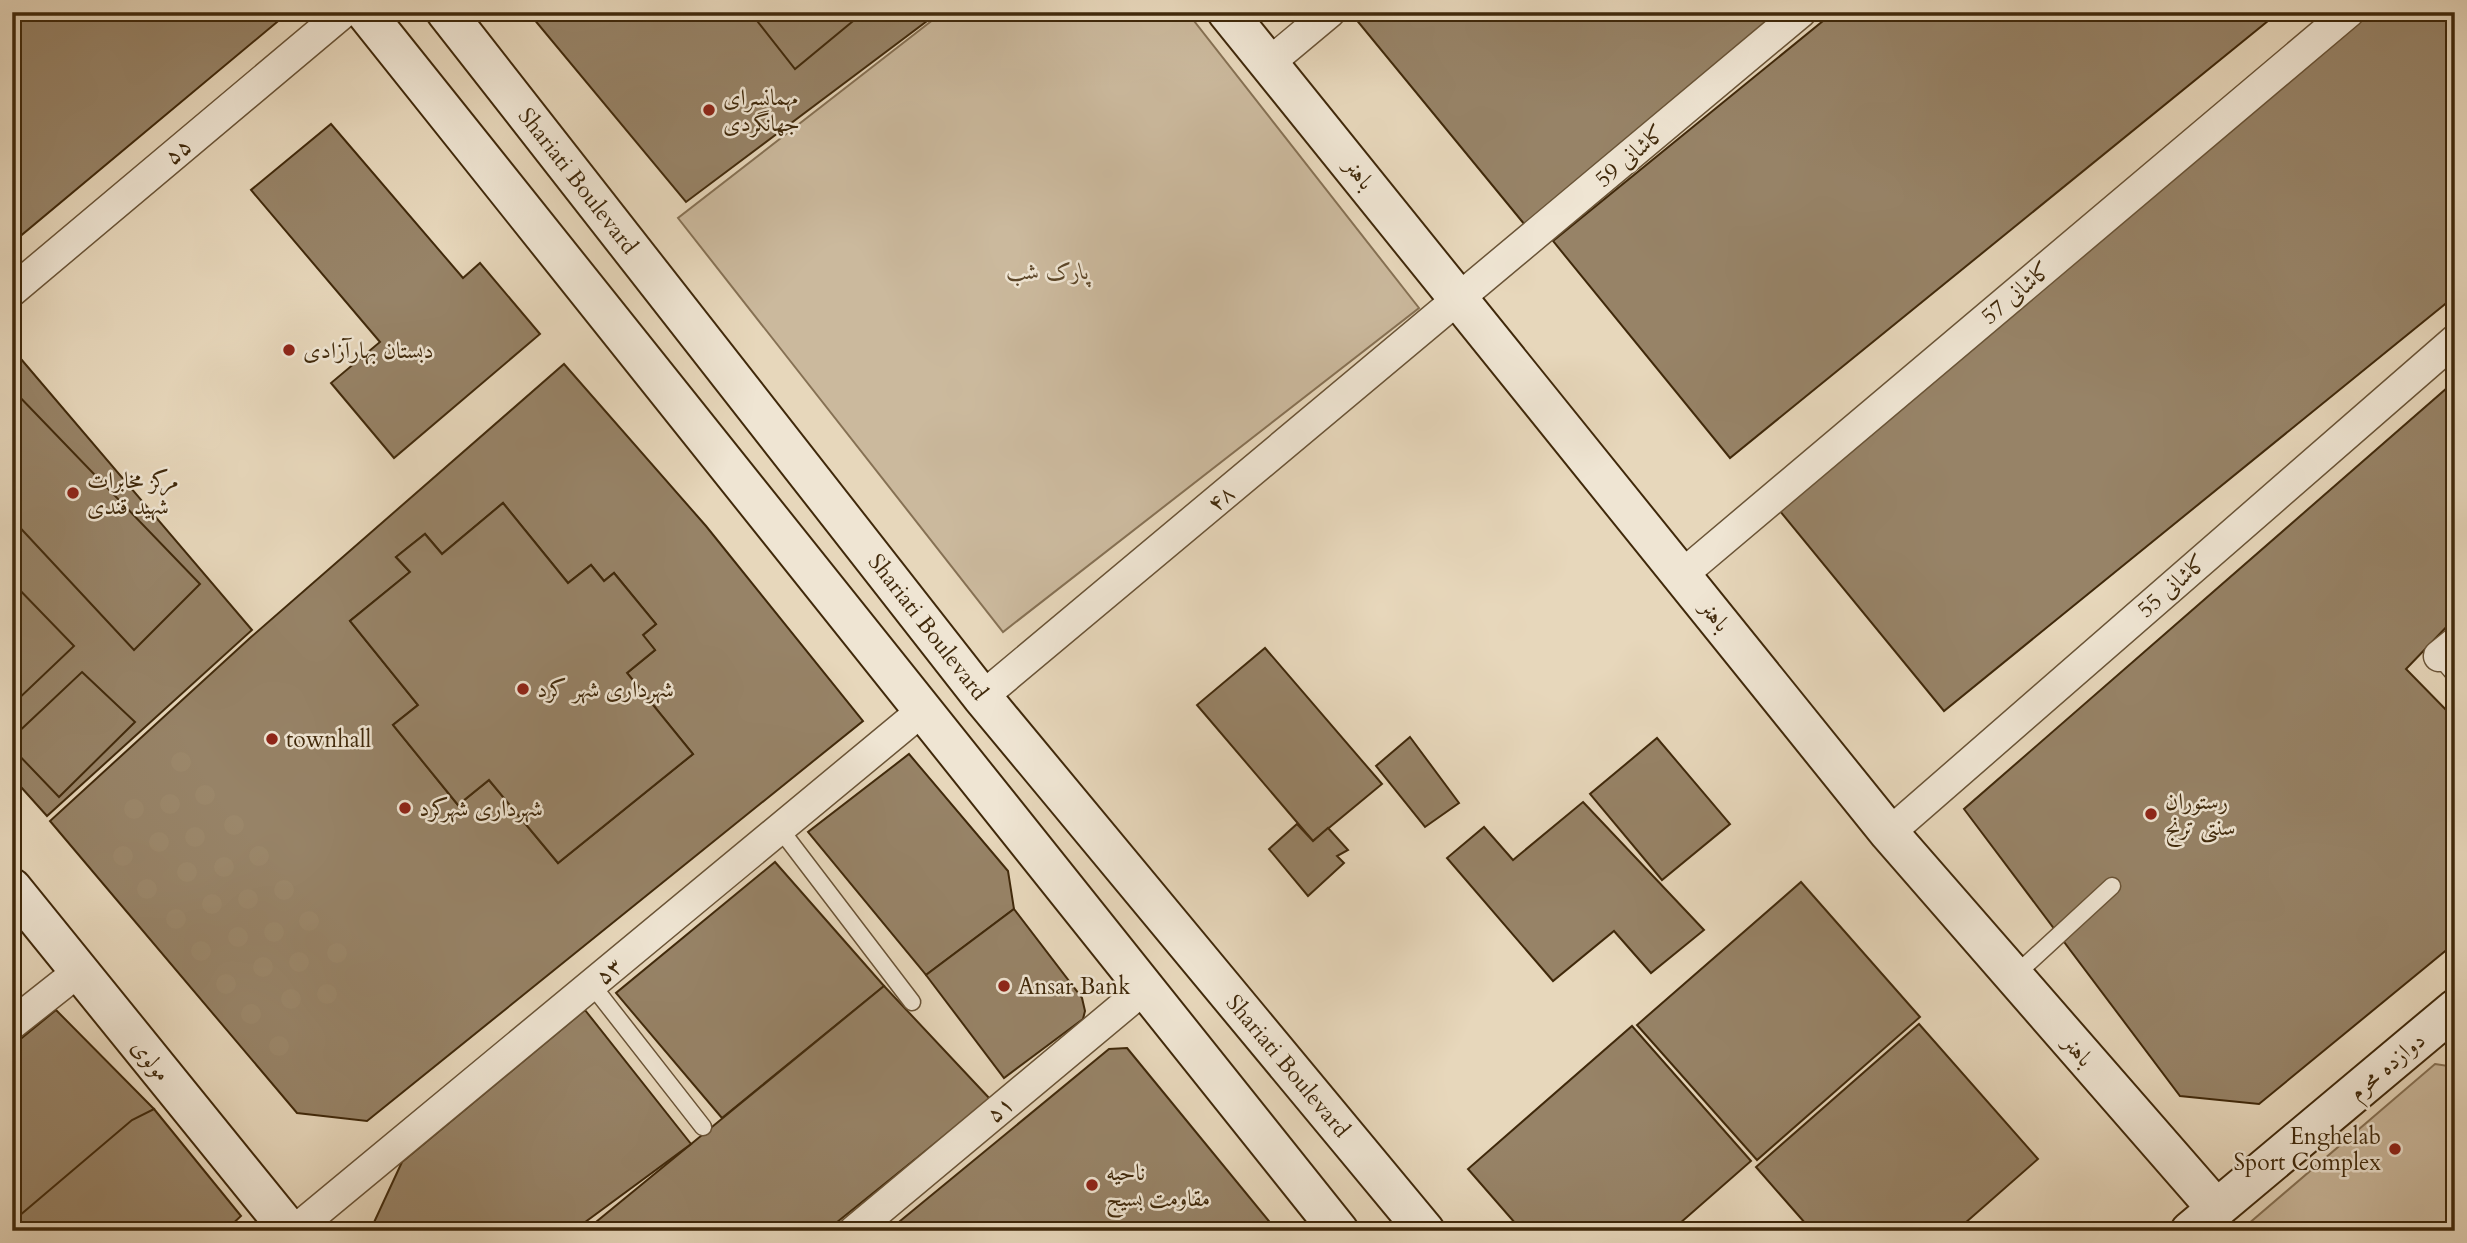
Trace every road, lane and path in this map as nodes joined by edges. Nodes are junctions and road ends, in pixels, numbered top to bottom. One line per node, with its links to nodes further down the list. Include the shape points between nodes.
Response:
1 (344, 12): 9 (street, ۵۵)
2 (365, 12): 14 (main road)
3 (446, 12): 13 (main road, Shariati Boulevard)
4 (1227, 12): 8 (main road, باهنر)
5 (1330, 12): 8 (street)
6 (1801, 12): 10 (street, کاشانی 59)
7 (2349, 12): 12 (street, کاشانی 57)
8 (1269, 63): 10 (main road, باهنر)
9 (12, 291)
10 (1460, 299): 12 (main road, باهنر); 13 (street, ۴۸)
11 (2455, 340): 16 (street, کاشانی 55)
12 (1683, 574): 16 (main road, باهنر)
13 (982, 696): 14 (main road); 31 (main road, Shariati Boulevard)
14 (923, 710): 15 (street, ۵۳); 22 (main road)
15 (779, 829): 21 (street, ۵۳); 23 (lane)
16 (1889, 833): 20 (main road, باهنر)
17 (2112, 886): 20 (lane)
18 (12, 888): 19 (main road, مولوی)
19 (79, 971): 25 (street); 28 (main road, مولوی)
20 (2013, 977): 27 (main road, باهنر)
21 (592, 985): 26 (lane); 28 (street, ۵۳)
22 (1145, 988): 29 (street, ۵۱); 30 (main road)
23 (912, 1002)
24 (2447, 1023): 27 (main road, دوازده محرم)
25 (12, 1024)
26 (703, 1127)
27 (2203, 1220)
28 (292, 1231)
29 (854, 1231)
30 (1339, 1231)
31 (1425, 1231)

